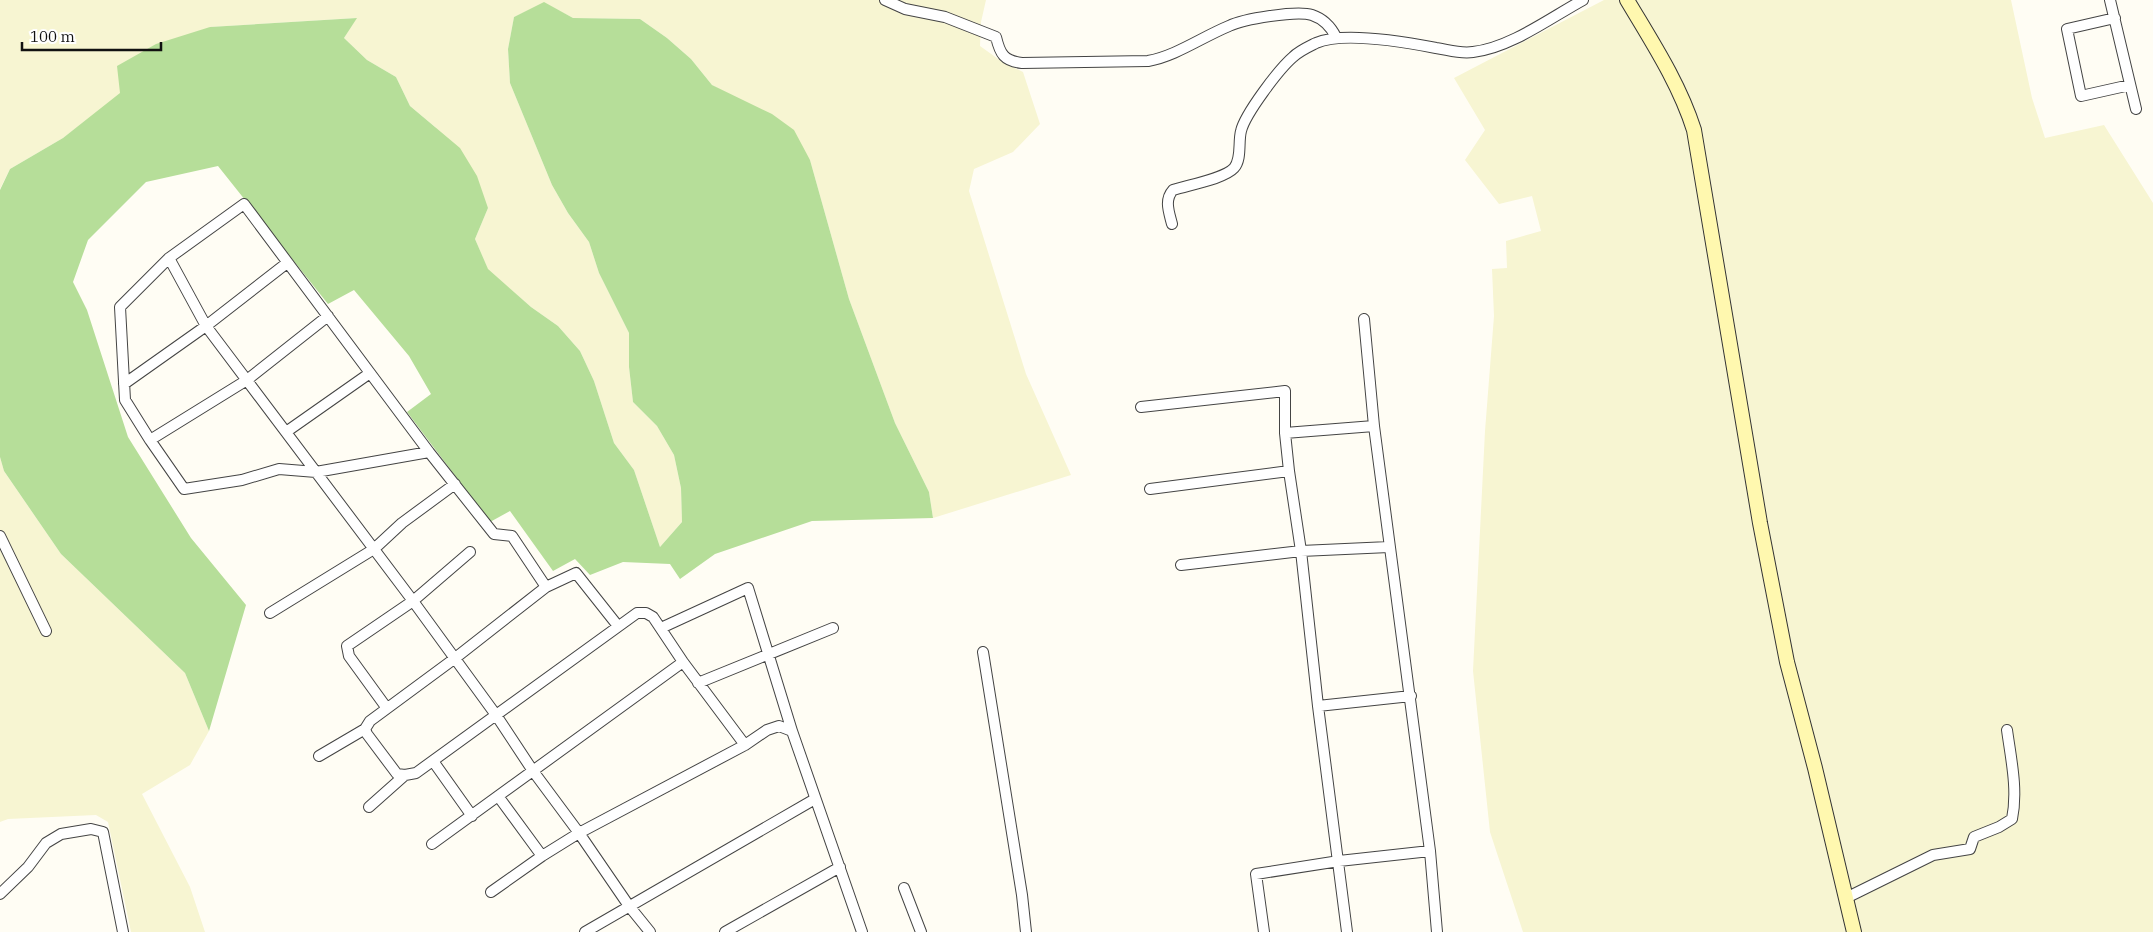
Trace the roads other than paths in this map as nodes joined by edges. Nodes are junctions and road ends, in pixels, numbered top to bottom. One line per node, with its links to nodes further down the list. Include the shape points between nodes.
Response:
1 (884, 0): 6 (street, via 905,9 944,17 996,37 1004,57 1022,63 1148,61 1164,57 1229,25 1288,15 1311,15 1330,25)
2 (1583, 0): 6 (street, via 1502,45 1474,52 1455,53 1400,42)
3 (1627, 0): 71 (street, via 1676,84 1694,130 1760,523 1788,662)
4 (2110, 0): 5 (street)
5 (2115, 18): 7 (street); 7 (street, via 2067,29 2082,96)
6 (1336, 37): 9 (street, via 1300,51 1284,66 1241,130 1238,161 1232,170 1168,195)
7 (2130, 85): 8 (street)
8 (2136, 109)
9 (1172, 224)
10 (169, 258): 11 (street, via 244,204); 14 (street); 17 (street, via 120,307)
11 (288, 263): 12 (street); 14 (street)
12 (328, 316): 15 (street); 16 (street)
13 (1364, 319): 19 (street)
14 (206, 326): 16 (street); 17 (street)
15 (370, 373): 20 (street); 23 (street)
16 (247, 380): 20 (street); 22 (street)
17 (124, 384): 22 (street, via 125,400)
18 (1141, 407): 21 (street, via 1280,390 1285,391)
19 (1374, 426): 21 (street); 29 (street)
20 (286, 432): 25 (street)
21 (1285, 434): 24 (street)
22 (150, 440): 25 (street, via 184,489 242,480 279,469)
23 (429, 452): 25 (street); 26 (street)
24 (1289, 471): 27 (street); 31 (street)
25 (316, 472): 30 (street)
26 (455, 484): 30 (street, via 402,523); 34 (street, via 494,534 512,536)
27 (1150, 489)
28 (0, 536): 40 (street)
29 (1389, 547): 31 (street); 46 (street)
30 (374, 549): 35 (street); 36 (street)
31 (1301, 551): 33 (street); 47 (street)
32 (470, 552): 35 (street)
33 (1180, 565)
34 (546, 587): 37 (street, via 576,573); 43 (street)
35 (413, 601): 43 (street); 48 (street, via 347,646 349,656)
36 (270, 613)
37 (618, 626): 38 (street, via 637,613 646,613); 49 (street)
38 (660, 628): 42 (street, via 748,588); 44 (street)
39 (833, 628): 42 (street)
40 (46, 631)
41 (983, 652): 79 (street)
42 (768, 655): 45 (street); 52 (street)
43 (454, 659): 48 (street); 49 (street)
44 (683, 662): 45 (street); 56 (street)
45 (698, 683): 53 (street)
46 (1411, 696): 47 (street); 64 (street)
47 (1318, 706): 66 (street)
48 (386, 707): 50 (street)
49 (496, 714): 55 (street); 56 (street)
50 (365, 729): 54 (street); 57 (street, via 397,774)
51 (2007, 730): 71 (street, via 2013,768 2012,819 1974,838 1970,849 1933,855)
52 (792, 731): 53 (street, via 779,726); 59 (street)
53 (745, 745): 62 (street)
54 (319, 756)
55 (433, 761): 57 (street, via 416,773); 61 (street)
56 (534, 771): 58 (street); 62 (street)
57 (405, 776): 60 (street)
58 (498, 796): 61 (street); 65 (street)
59 (815, 799): 67 (street); 72 (street)
60 (369, 807)
61 (472, 816): 63 (street)
62 (580, 833): 65 (street); 72 (street)
63 (432, 844)
64 (1430, 851): 66 (street); 82 (street)
65 (542, 856): 69 (street)
66 (1339, 861): 80 (street, via 1256,874); 81 (street)
67 (840, 867): 76 (street); 77 (street)
68 (904, 888): 78 (street)
69 (491, 892)
70 (0, 894): 73 (street, via 46,843 61,834 91,829 103,832)
71 (1846, 898): 83 (street)
72 (629, 906): 74 (street); 75 (street)
73 (123, 932)
74 (585, 932)
75 (650, 932)
76 (725, 932)
77 (862, 932)
78 (921, 932)
79 (1026, 932)
80 (1264, 932)
81 (1347, 932)
82 (1436, 932)
83 (1854, 932)

